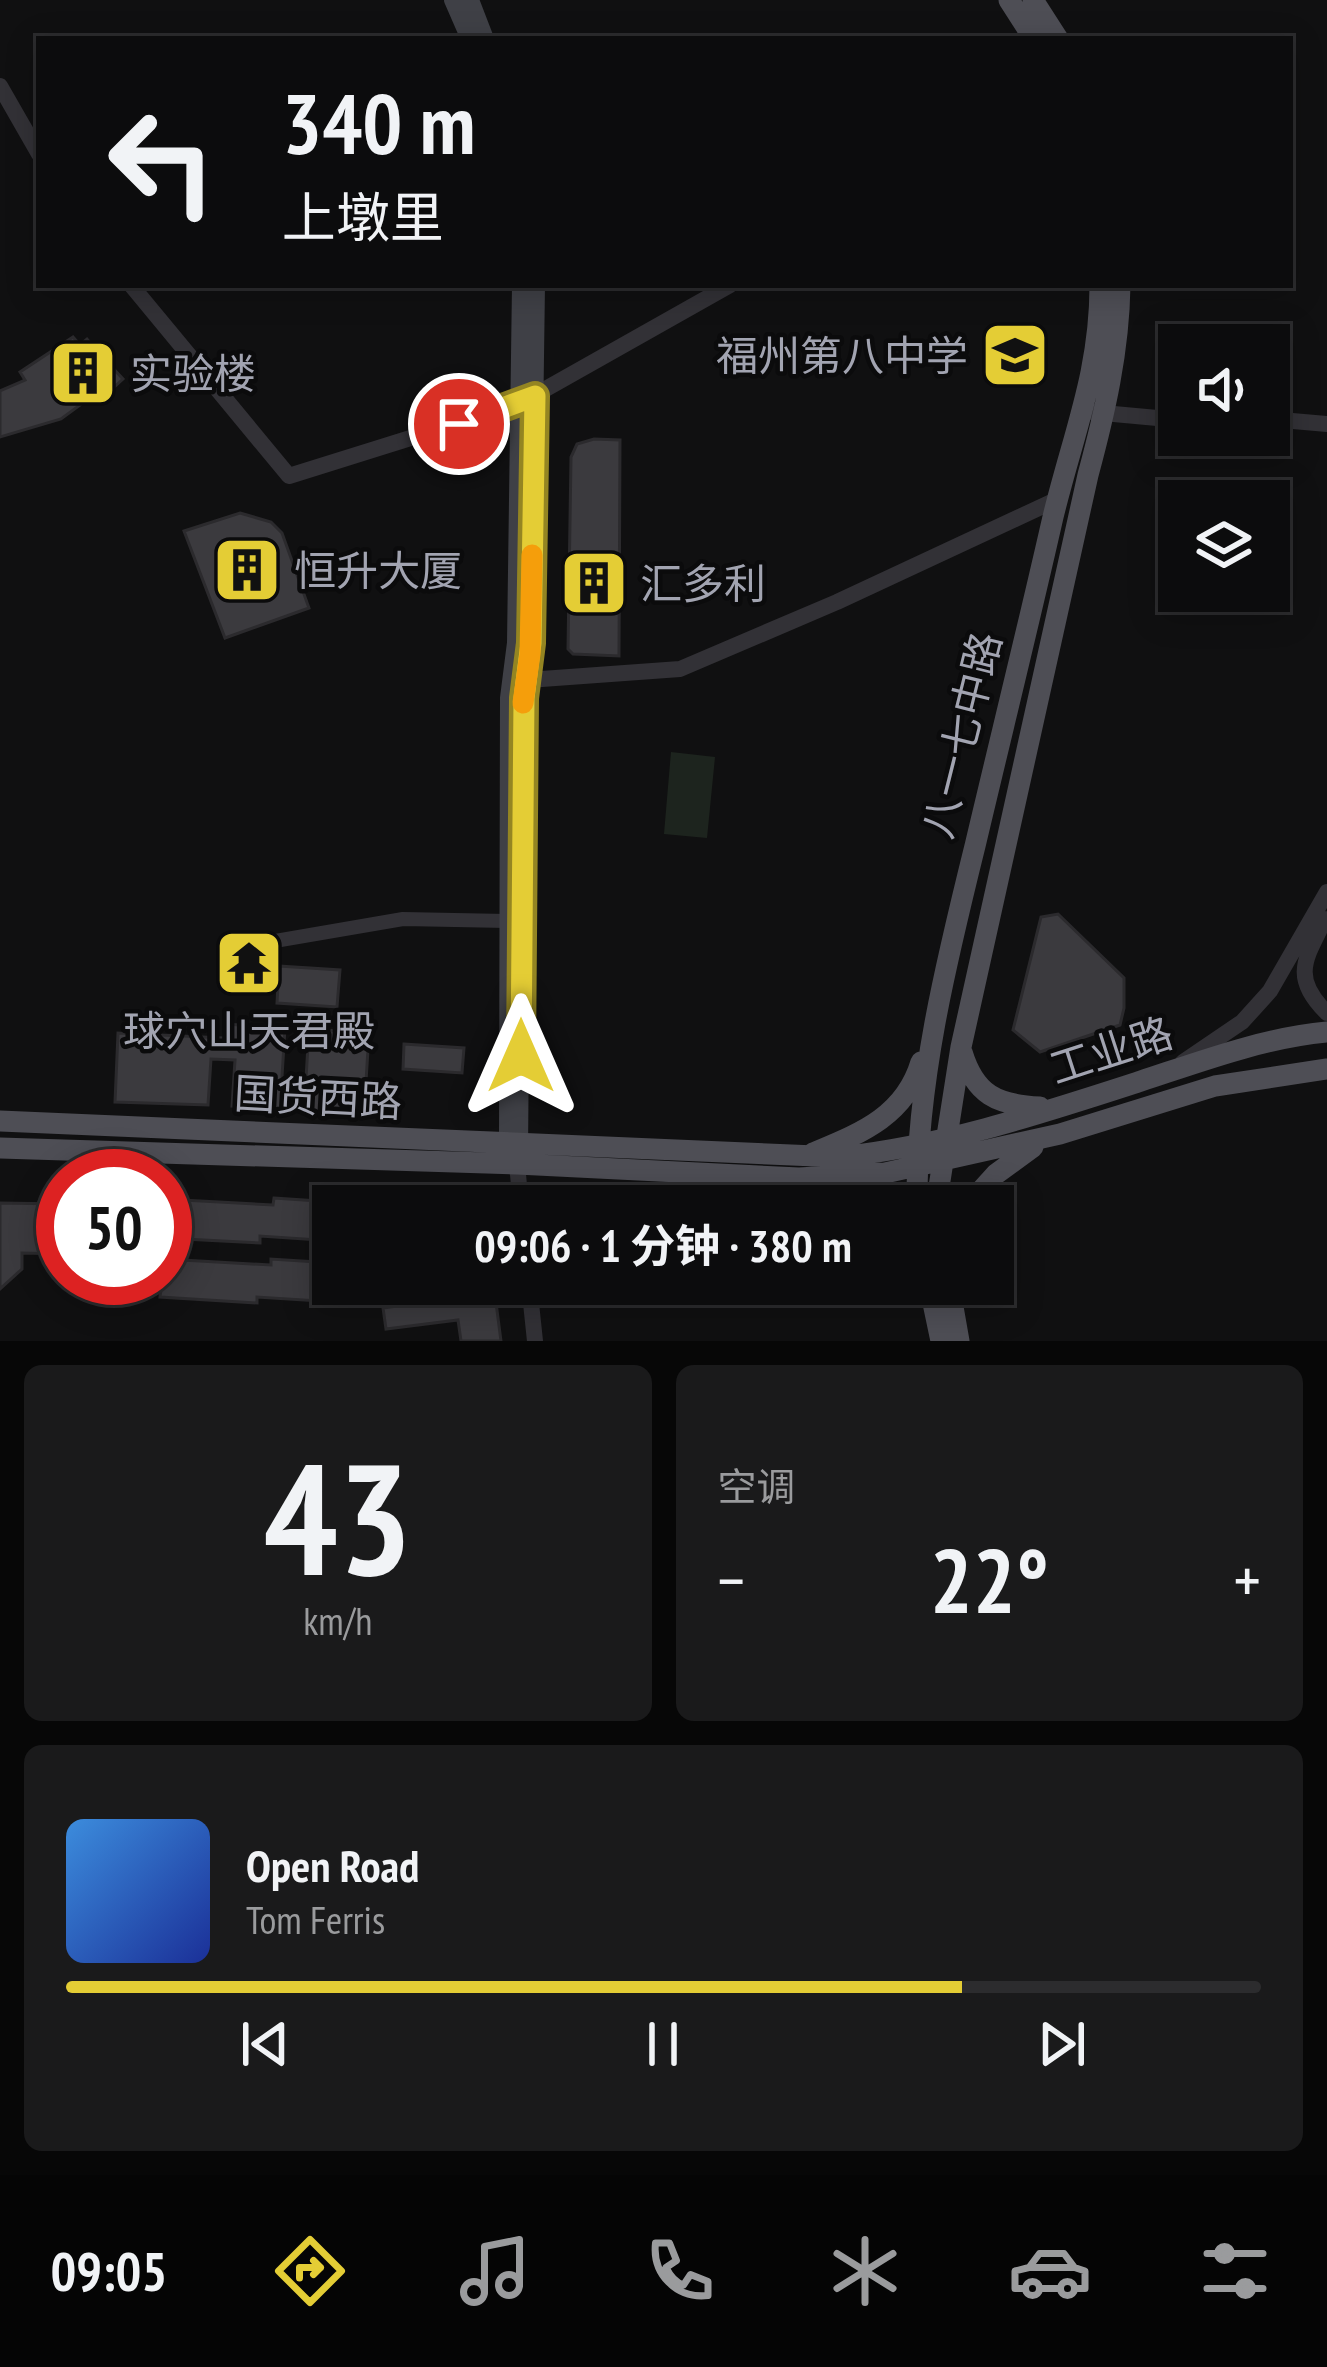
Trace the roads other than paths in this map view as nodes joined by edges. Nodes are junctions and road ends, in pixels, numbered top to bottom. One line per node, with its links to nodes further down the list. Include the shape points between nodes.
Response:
1 (453, 0): 5 (main road)
2 (470, 0): 6 (main road)
3 (1009, 0): 7 (main road)
4 (1034, 0): 8 (main road)
5 (469, 36)
6 (484, 36)
7 (1032, 36)
8 (1056, 36)
9 (0, 86): 10 (street)
10 (36, 149)
11 (133, 288): 17 (street, via 289,476)
12 (521, 288): 17 (main road)
13 (536, 288): 17 (main road)
14 (725, 288): 17 (street)
15 (1100, 288): 18 (main road, 八一七中路)
16 (1120, 288): 18 (main road, 八一七中路, via 1117,351)
17 (527, 400): 25 (main road, via 531,643)
18 (1096, 407): 19 (street); 20 (street); 24 (main road, 八一七中路); 33 (main road, 八一七中路)
19 (1158, 409)
20 (1158, 417)
21 (1290, 422): 23 (street)
22 (1290, 428): 23 (street)
23 (1327, 428)
24 (1058, 499): 25 (street, via 680,669); 32 (main road, 八一七中路)
25 (517, 681): 28 (main road); 41 (main road)
26 (1327, 892): 35 (street, via 1270,991 1242,1022)
27 (1327, 914): 30 (street, via 1302,966 1310,996)
28 (507, 921): 29 (street, via 403,919); 41 (main road)
29 (236, 948)
30 (1327, 1012)
31 (1327, 1032): 35 (main road, 工业路)
32 (932, 1047): 42 (main road, 八一七中路); 43 (main road, via 902,1102)
33 (961, 1047): 36 (main road, via 985,1095); 39 (main road, 八一七中路)
34 (1327, 1069): 38 (main road, 工业路, via 1214,1086)
35 (1169, 1072): 36 (main road, 工业路)
36 (1058, 1108): 39 (main road, 工业路)
37 (0, 1121): 41 (main road, 国货西路)
38 (1060, 1134): 42 (main road, 工业路); 48 (main road)
39 (944, 1139): 42 (main road, 工业路)
40 (0, 1148): 41 (main road, 国货西路)
41 (515, 1151): 43 (main road, 国货西路); 44 (street)
42 (926, 1158): 43 (main road, 国货西路, via 839,1157); 46 (main road, 八一七中路); 47 (main road, 八一七中路)
43 (802, 1167): 45 (main road)
44 (519, 1185)
45 (830, 1185)
46 (921, 1185)
47 (931, 1185)
48 (986, 1185)
49 (531, 1305): 51 (street)
50 (933, 1305): 52 (main road)
51 (535, 1341)
52 (941, 1341)

